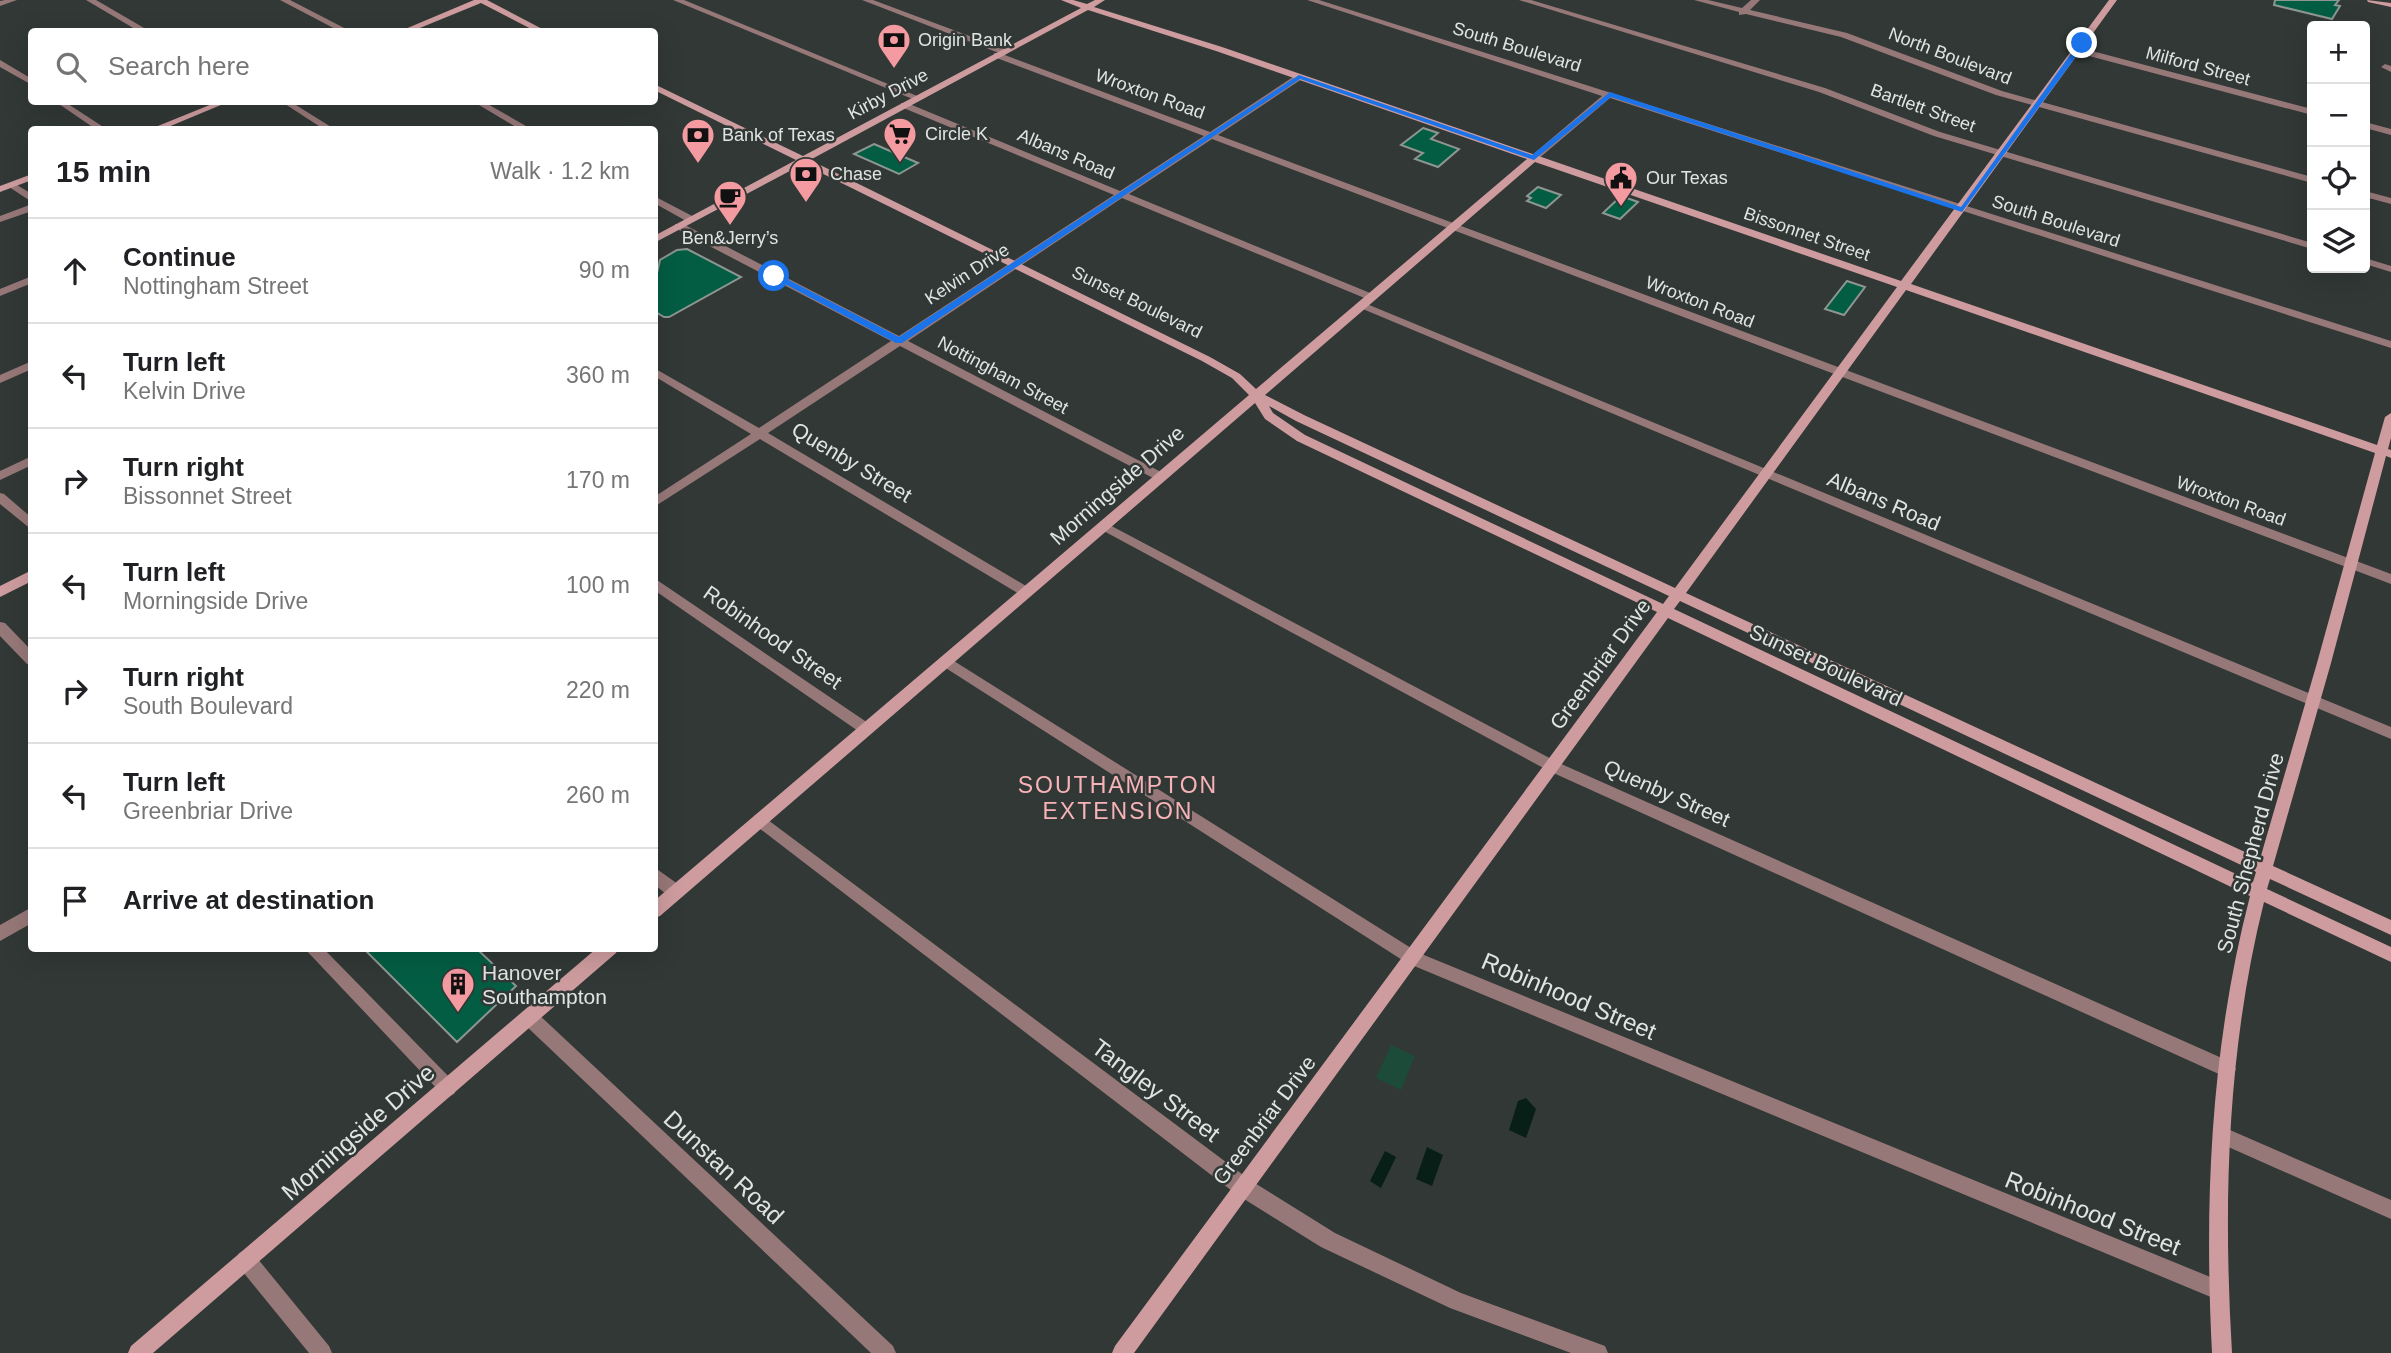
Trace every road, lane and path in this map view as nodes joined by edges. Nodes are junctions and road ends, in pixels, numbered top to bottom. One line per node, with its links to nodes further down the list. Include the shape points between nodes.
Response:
1 (13, 0): 16 (street)
2 (90, 0): 20 (street)
3 (284, 0): 21 (street)
4 (481, 0): 22 (main road); 23 (main road)
5 (677, 0): 31 (street)
6 (866, 0): 25 (street, Wroxton Road)
7 (1065, 0): 15 (main road, Bissonnet Street)
8 (1311, 0): 30 (street, South Boulevard)
9 (1523, 0): 46 (street, Bartlett Street, via 1822,90)
10 (1698, 0): 18 (street, North Boulevard)
11 (1739, 0): 18 (street)
12 (1756, 0): 19 (street)
13 (2113, 0): 24 (main road, Greenbriar Drive)
14 (2371, 0): 17 (main road)
15 (1093, 3): 25 (main road, Kirby Drive); 27 (main road, Bissonnet Street)
16 (0, 4)
17 (2391, 5)
18 (1729, 9): 19 (street, North Boulevard)
19 (1742, 13): 32 (street, North Boulevard, via 1870,42 1977,85)
20 (140, 28)
21 (340, 28)
22 (412, 28)
23 (536, 28)
24 (2077, 50): 32 (main road, Greenbriar Drive); 38 (street, Milford Street)
25 (1001, 53): 31 (main road, Kirby Drive); 45 (street, Wroxton Road)
26 (0, 63): 28 (street)
27 (1299, 77): 45 (street, Kelvin Drive); 47 (main road, Bissonnet Street)
28 (28, 80)
29 (658, 88): 48 (main road, Sunset Boulevard)
30 (1610, 94): 47 (street, Morningside Drive); 59 (street, South Boulevard)
31 (918, 98): 37 (main road, Kirby Drive)
32 (2040, 104): 46 (main road, Greenbriar Drive); 50 (street, North Boulevard)
33 (65, 105): 39 (street)
34 (216, 105): 40 (main road)
35 (291, 105): 41 (street)
36 (483, 105): 42 (street)
37 (904, 105): 48 (main road, Kirby Drive); 53 (street, Albans Road)
38 (2307, 111)
39 (98, 126)
40 (162, 126)
41 (325, 126)
42 (522, 126)
43 (2370, 126): 44 (street)
44 (2391, 132)
45 (1212, 135): 53 (street, Kelvin Drive); 63 (street, Wroxton Road)
46 (2003, 154): 59 (main road, Greenbriar Drive); 65 (street, Bartlett Street)
47 (1534, 158): 63 (main road, Morningside Drive); 70 (main road, Bissonnet Street)
48 (803, 160): 61 (main road, Kirby Drive); 67 (main road, Sunset Boulevard)
49 (28, 179): 51 (main road)
50 (2307, 179)
51 (12, 185): 52 (main road); 55 (street)
52 (0, 189)
53 (1120, 195): 67 (street, Kelvin Drive); 72 (street, Albans Road)
54 (2370, 195): 57 (street)
55 (28, 196)
56 (658, 201): 61 (street)
57 (2391, 201)
58 (28, 208): 60 (street)
59 (1962, 210): 70 (main road, Greenbriar Drive); 74 (street, South Boulevard)
60 (0, 219)
61 (691, 220): 62 (main road, Kirby Drive)
62 (680, 226): 64 (main road, Kirby Drive); 73 (street, Nottingham Street)
63 (1453, 227): 72 (main road, Morningside Drive); 77 (street, Wroxton Road)
64 (658, 238)
65 (2307, 245)
66 (2370, 263): 68 (street)
67 (1016, 264): 73 (street, Kelvin Drive); 79 (main road, Sunset Boulevard, via 1206,359 1236,376)
68 (2391, 269)
69 (28, 281): 71 (street)
70 (1904, 286): 77 (main road, Greenbriar Drive); 82 (main road, Bissonnet Street)
71 (0, 293)
72 (1366, 301): 79 (main road, Morningside Drive); 84 (street, Albans Road)
73 (899, 341): 81 (street, Kelvin Drive); 86 (street, Nottingham Street)
74 (2391, 345)
75 (28, 366): 78 (street)
76 (658, 373): 81 (street, Quenby Street)
77 (1838, 373): 84 (main road, Greenbriar Drive); 91 (street, Wroxton Road)
78 (0, 379)
79 (1256, 395): 86 (main road, Morningside Drive); 97 (main road, Sunset Boulevard); 98 (main road, Sunset Boulevard, via 1269,416 1301,438)
80 (2391, 417): 82 (main road, South Shepherd Drive)
81 (759, 433): 88 (street, Kelvin Drive); 96 (street, Quenby Street)
82 (2386, 452): 91 (main road, South Shepherd Drive)
83 (28, 462): 85 (street)
84 (1765, 472): 97 (main road, Greenbriar Drive); 102 (street, Albans Road)
85 (0, 476)
86 (1160, 477): 90 (main road, Morningside Drive)
87 (0, 497): 89 (street)
88 (658, 500)
89 (28, 522)
90 (1104, 526): 96 (main road, Morningside Drive); 105 (street, Quenby Street)
91 (2351, 564): 93 (street, Wroxton Road); 102 (main road, South Shepherd Drive)
92 (28, 577): 95 (main road)
93 (2391, 579)
94 (658, 586): 103 (street, Robinhood Street)
95 (0, 592)
96 (1026, 592): 101 (main road, Morningside Drive)
97 (1675, 595): 98 (main road, Greenbriar Drive); 107 (main road, Sunset Boulevard)
98 (1665, 613): 105 (main road, Greenbriar Drive); 110 (main road, Sunset Boulevard)
99 (0, 627): 100 (street)
100 (28, 656)
101 (947, 660): 103 (main road, Morningside Drive); 118 (street, Robinhood Street)
102 (2314, 700): 104 (street, Albans Road); 107 (main road, South Shepherd Drive)
103 (866, 729): 106 (main road, Morningside Drive)
104 (2391, 733)
105 (1554, 767): 118 (main road, Greenbriar Drive); 120 (street, Quenby Street)
106 (760, 820): 109 (main road, Morningside Drive); 123 (street, Tangley Street)
107 (2263, 868): 110 (main road, South Shepherd Drive); 113 (main road, Sunset Boulevard)
108 (658, 877): 109 (street)
109 (676, 892): 111 (main road, Morningside Drive)
110 (2257, 892): 117 (main road, Sunset Boulevard); 120 (main road, South Shepherd Drive)
111 (658, 908)
112 (28, 916): 114 (street)
113 (2391, 928)
114 (0, 934)
115 (316, 952): 121 (street)
116 (605, 952): 119 (main road, Morningside Drive)
117 (2391, 955)
118 (1413, 958): 123 (main road, Greenbriar Drive); 126 (street, Robinhood Street)
119 (530, 1018): 121 (main road, Morningside Drive); 130 (street, Dunstan Road)
120 (2227, 1069): 122 (main road, South Shepherd Drive)
121 (448, 1088): 125 (main road, Morningside Drive)
122 (2222, 1136): 124 (street); 126 (main road, South Shepherd Drive)
123 (1243, 1187): 127 (street, Tangley Street, via 1328,1240); 131 (main road, Greenbriar Drive)
124 (2391, 1210)
125 (246, 1260): 128 (main road, Morningside Drive); 129 (street)
126 (2218, 1290): 133 (main road, South Shepherd Drive)
127 (1563, 1347): 132 (street, Tangley Street)
128 (138, 1353)
129 (322, 1353)
130 (886, 1353)
131 (1122, 1353)
132 (1598, 1353)
133 (2222, 1353)

